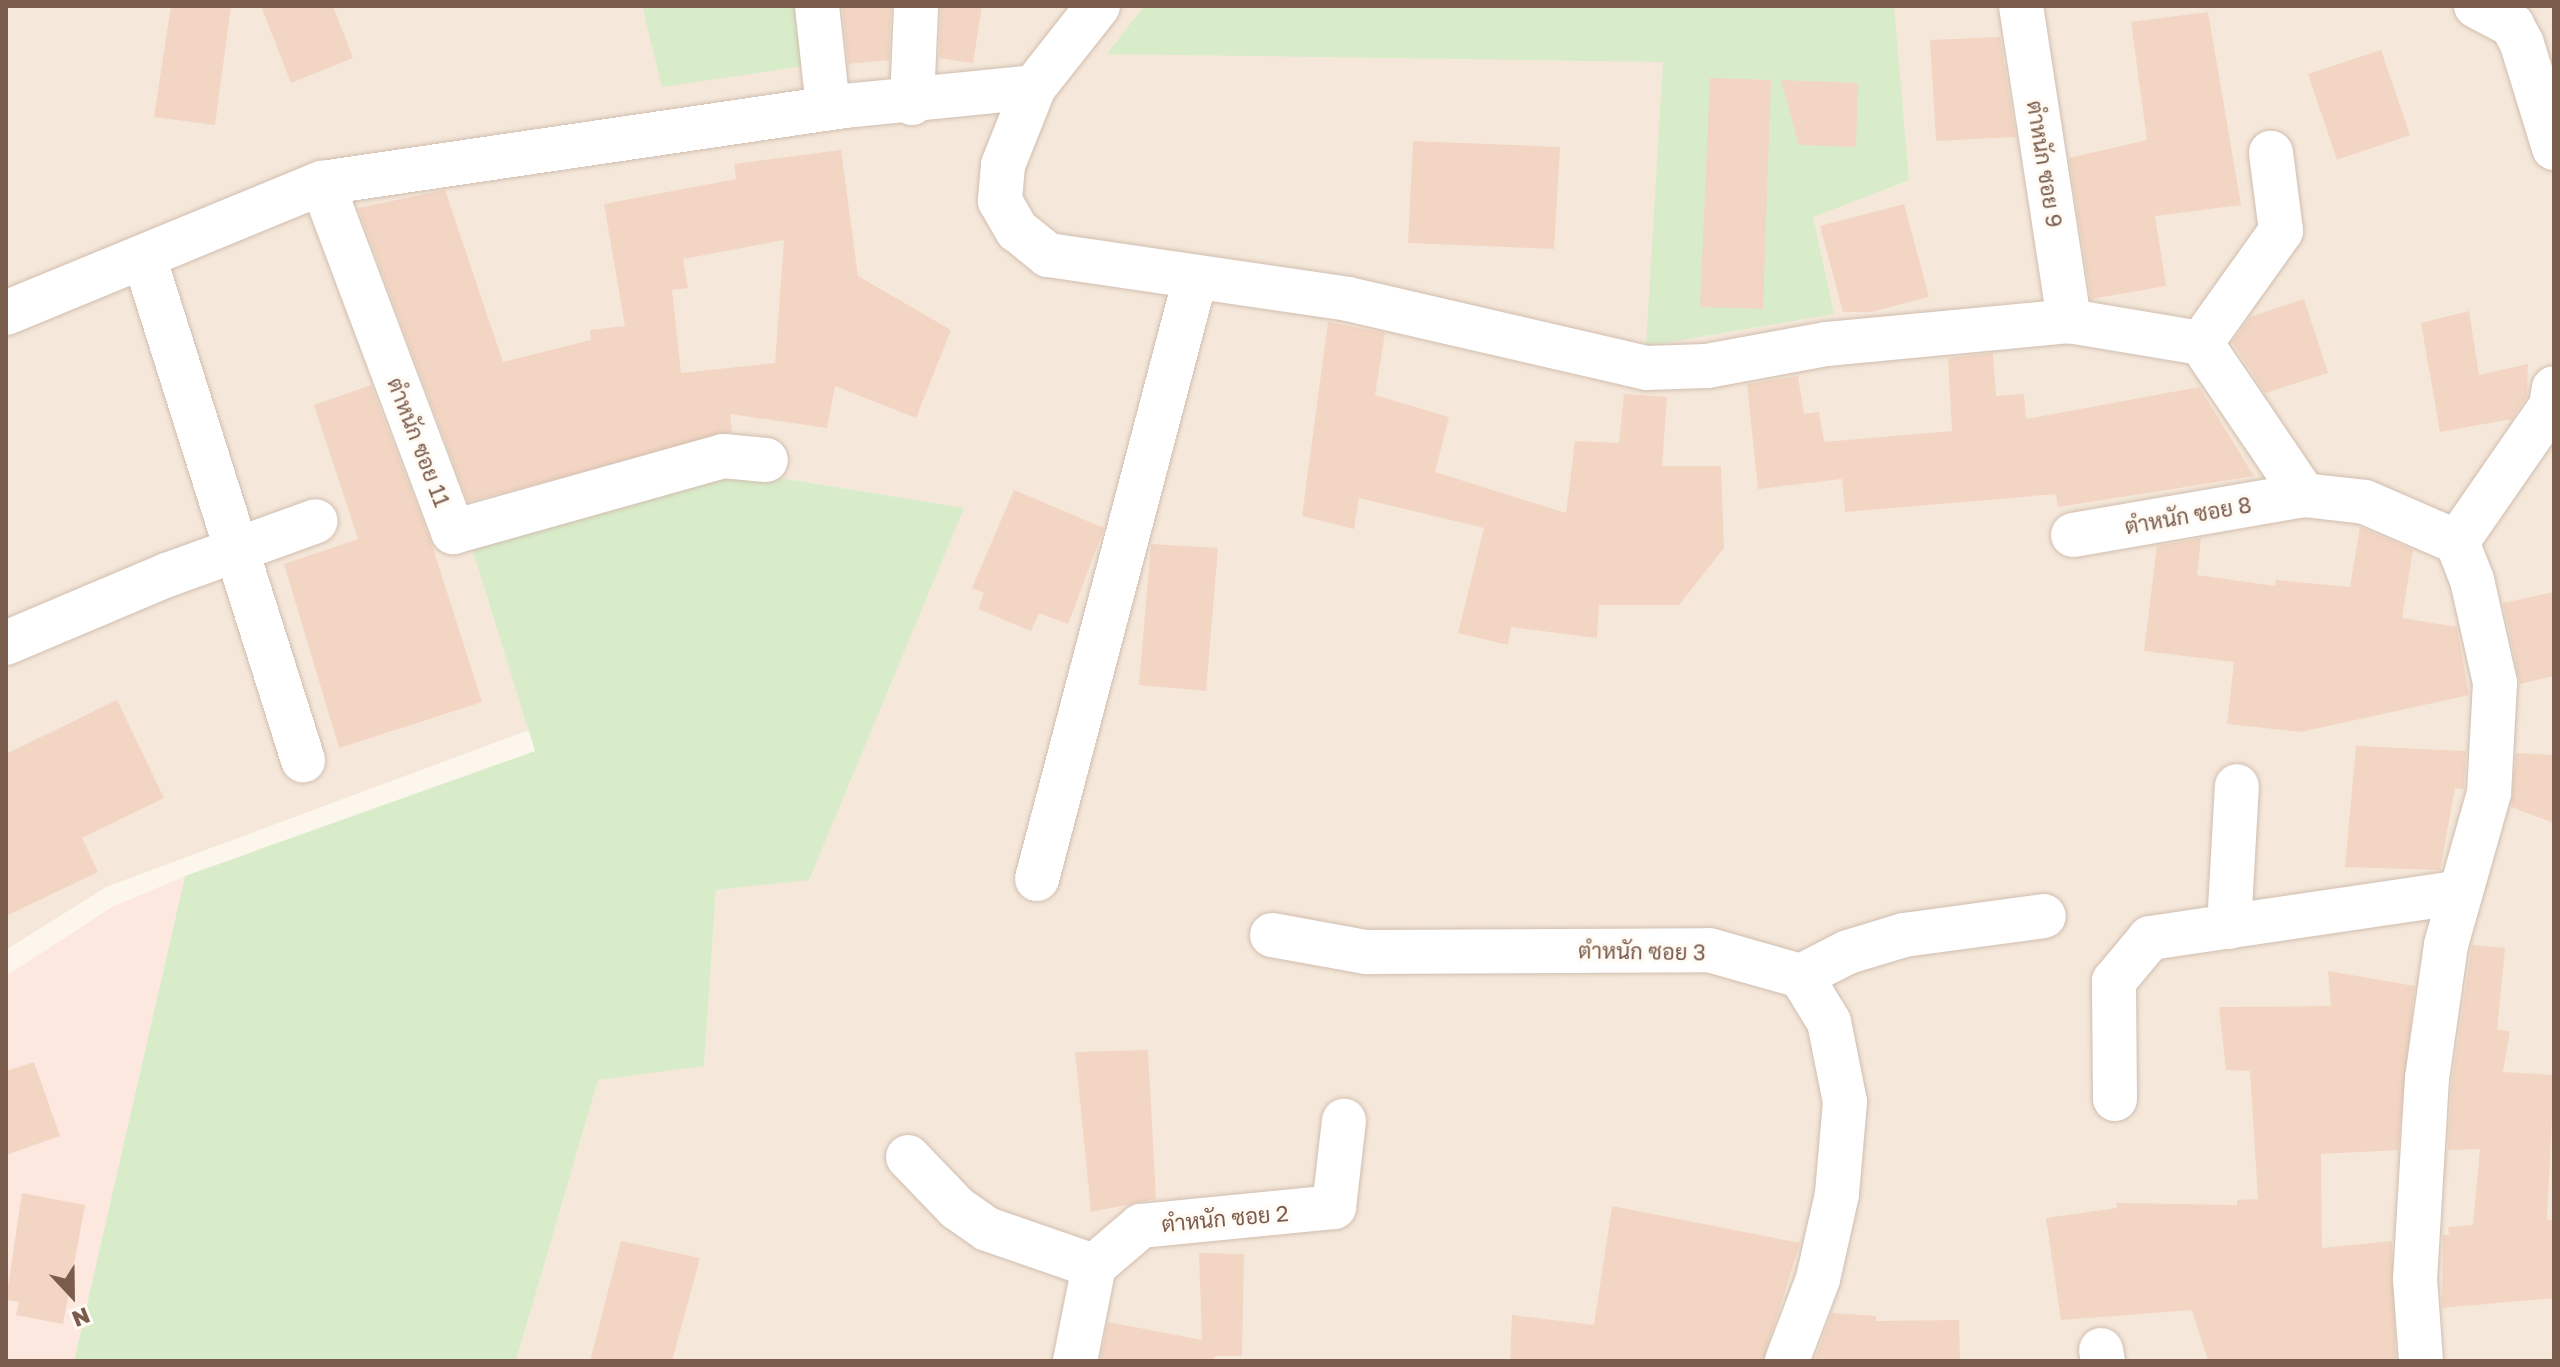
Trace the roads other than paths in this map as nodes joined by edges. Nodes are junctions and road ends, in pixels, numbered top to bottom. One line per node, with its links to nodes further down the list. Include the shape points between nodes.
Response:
1 (817, 6): 8 (street)
2 (916, 6): 7 (street)
3 (1098, 6): 6 (street)
4 (2021, 6): 15 (street, ตำหนัก ซอย 9)
5 (2476, 6): 9 (street, via 2512,25)
6 (1034, 87): 7 (street); 13 (street, via 1003,165 1000,201 1017,230 1048,255)
7 (912, 103): 8 (street)
8 (828, 108): 11 (street)
9 (2554, 148)
10 (2271, 153): 16 (street, via 2281,231)
11 (322, 183): 12 (street); 18 (street, ตำหนัก ซอย 11, via 453,532 723,456)
12 (144, 257): 14 (street); 23 (street)
13 (1195, 279): 15 (street, via 1348,299 1646,368 1707,366 1827,344); 27 (street)
14 (6, 313)
15 (2069, 321): 16 (street)
16 (2201, 343): 19 (street)
17 (2554, 388): 22 (street, via 2551,406)
18 (766, 460)
19 (2304, 495): 21 (street, ตำหนัก ซอย 8); 22 (street, ตำหนัก ซอย 8, via 2365,502)
20 (316, 521): 23 (street)
21 (2073, 535)
22 (2457, 542): 28 (street, via 2472,580 2495,683 2489,793)
23 (235, 551): 24 (street); 25 (street)
24 (6, 643)
25 (303, 760)
26 (2237, 786): 30 (street)
27 (1037, 879)
28 (2461, 892): 30 (street); 39 (street, via 2446,945 2427,1078 2415,1279)
29 (2044, 916): 32 (street, via 1904,935 1848,952)
30 (2229, 927): 33 (street, via 2150,938 2114,981)
31 (1272, 935): 32 (street, ตำหนัก ซอย 3, via 1366,952 1709,950)
32 (1801, 976): 38 (street, via 1829,1022 1845,1102 1837,1194 1818,1279)
33 (2115, 1099)
34 (1344, 1121): 36 (street, ตำหนัก ซอย 2, via 1334,1207 1141,1226)
35 (908, 1157): 36 (street, via 957,1208 987,1229)
36 (1094, 1266): 37 (street)
37 (1075, 1361)
38 (1787, 1361)
39 (2421, 1361)

